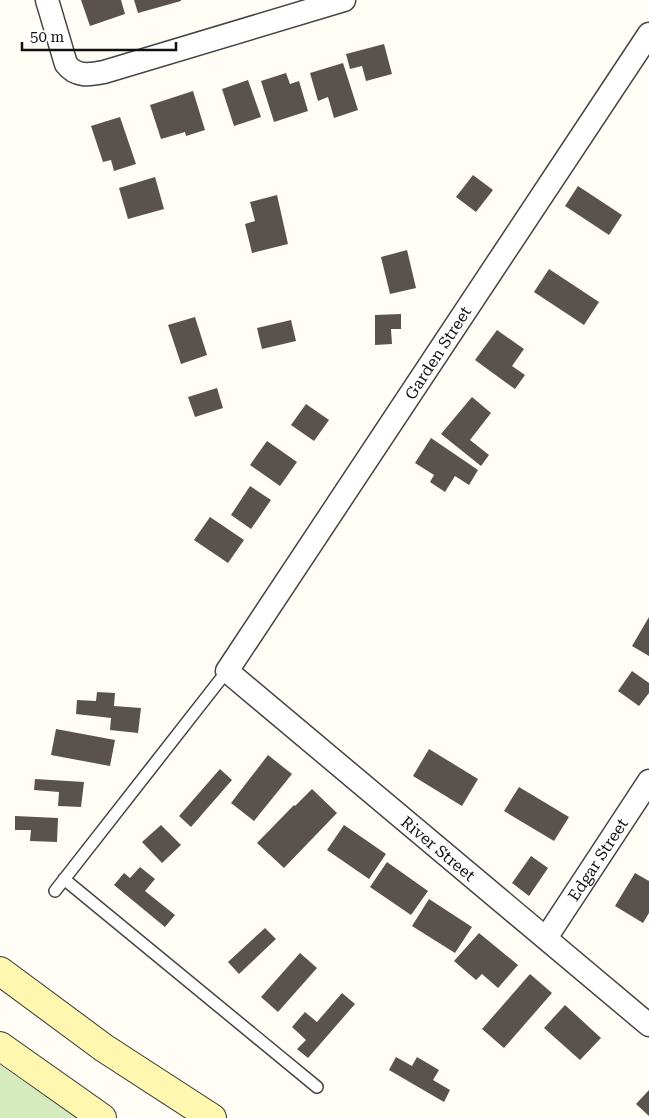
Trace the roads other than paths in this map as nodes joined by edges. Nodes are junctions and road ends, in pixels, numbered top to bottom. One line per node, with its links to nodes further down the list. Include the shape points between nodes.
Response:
1 (47, 0): 2 (street, via 66,64 78,74 104,72)
2 (344, 0)
3 (649, 34): 4 (street, Garden Street)
4 (227, 671): 6 (lane); 8 (street, River Street)
5 (649, 781): 8 (street, Edgar Street)
6 (64, 879): 7 (lane); 12 (lane)
7 (55, 891)
8 (546, 938): 10 (street, River Street)
9 (0, 971): 14 (street, via 104,1048)
10 (649, 1025)
11 (0, 1046): 13 (street)
12 (317, 1086)
13 (102, 1118)
14 (212, 1118)

